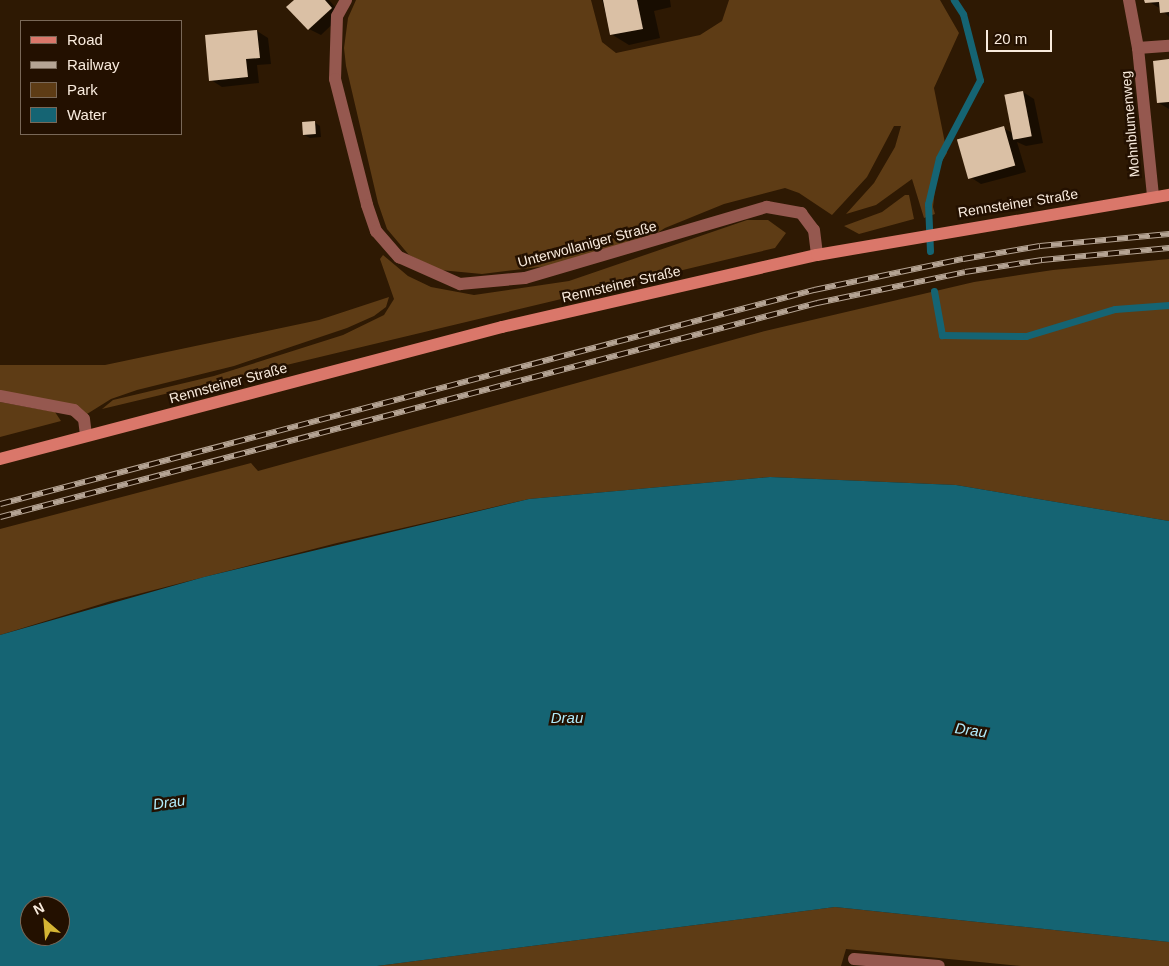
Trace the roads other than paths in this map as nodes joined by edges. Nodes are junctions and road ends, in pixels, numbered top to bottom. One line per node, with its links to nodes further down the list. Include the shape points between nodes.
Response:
1 (346, 0): 7 (street, Unterwollaniger Straße, via 336,16 335,79 376,231 399,257 460,284 525,278 767,207 801,213 814,230)
2 (1130, 0): 4 (street, Mohnblumenweg)
3 (1169, 46): 4 (street)
4 (1138, 48): 6 (street, Mohnblumenweg)
5 (1169, 195): 6 (main road, Rennsteiner Straße)
6 (1153, 196): 7 (main road, Rennsteiner Straße)
7 (817, 255): 9 (main road, Rennsteiner Straße, via 502,327)
8 (0, 396): 9 (street, via 74,410 84,419)
9 (86, 435): 10 (main road, Rennsteiner Straße)
10 (0, 459)
11 (854, 959): 12 (street)
12 (939, 966)

